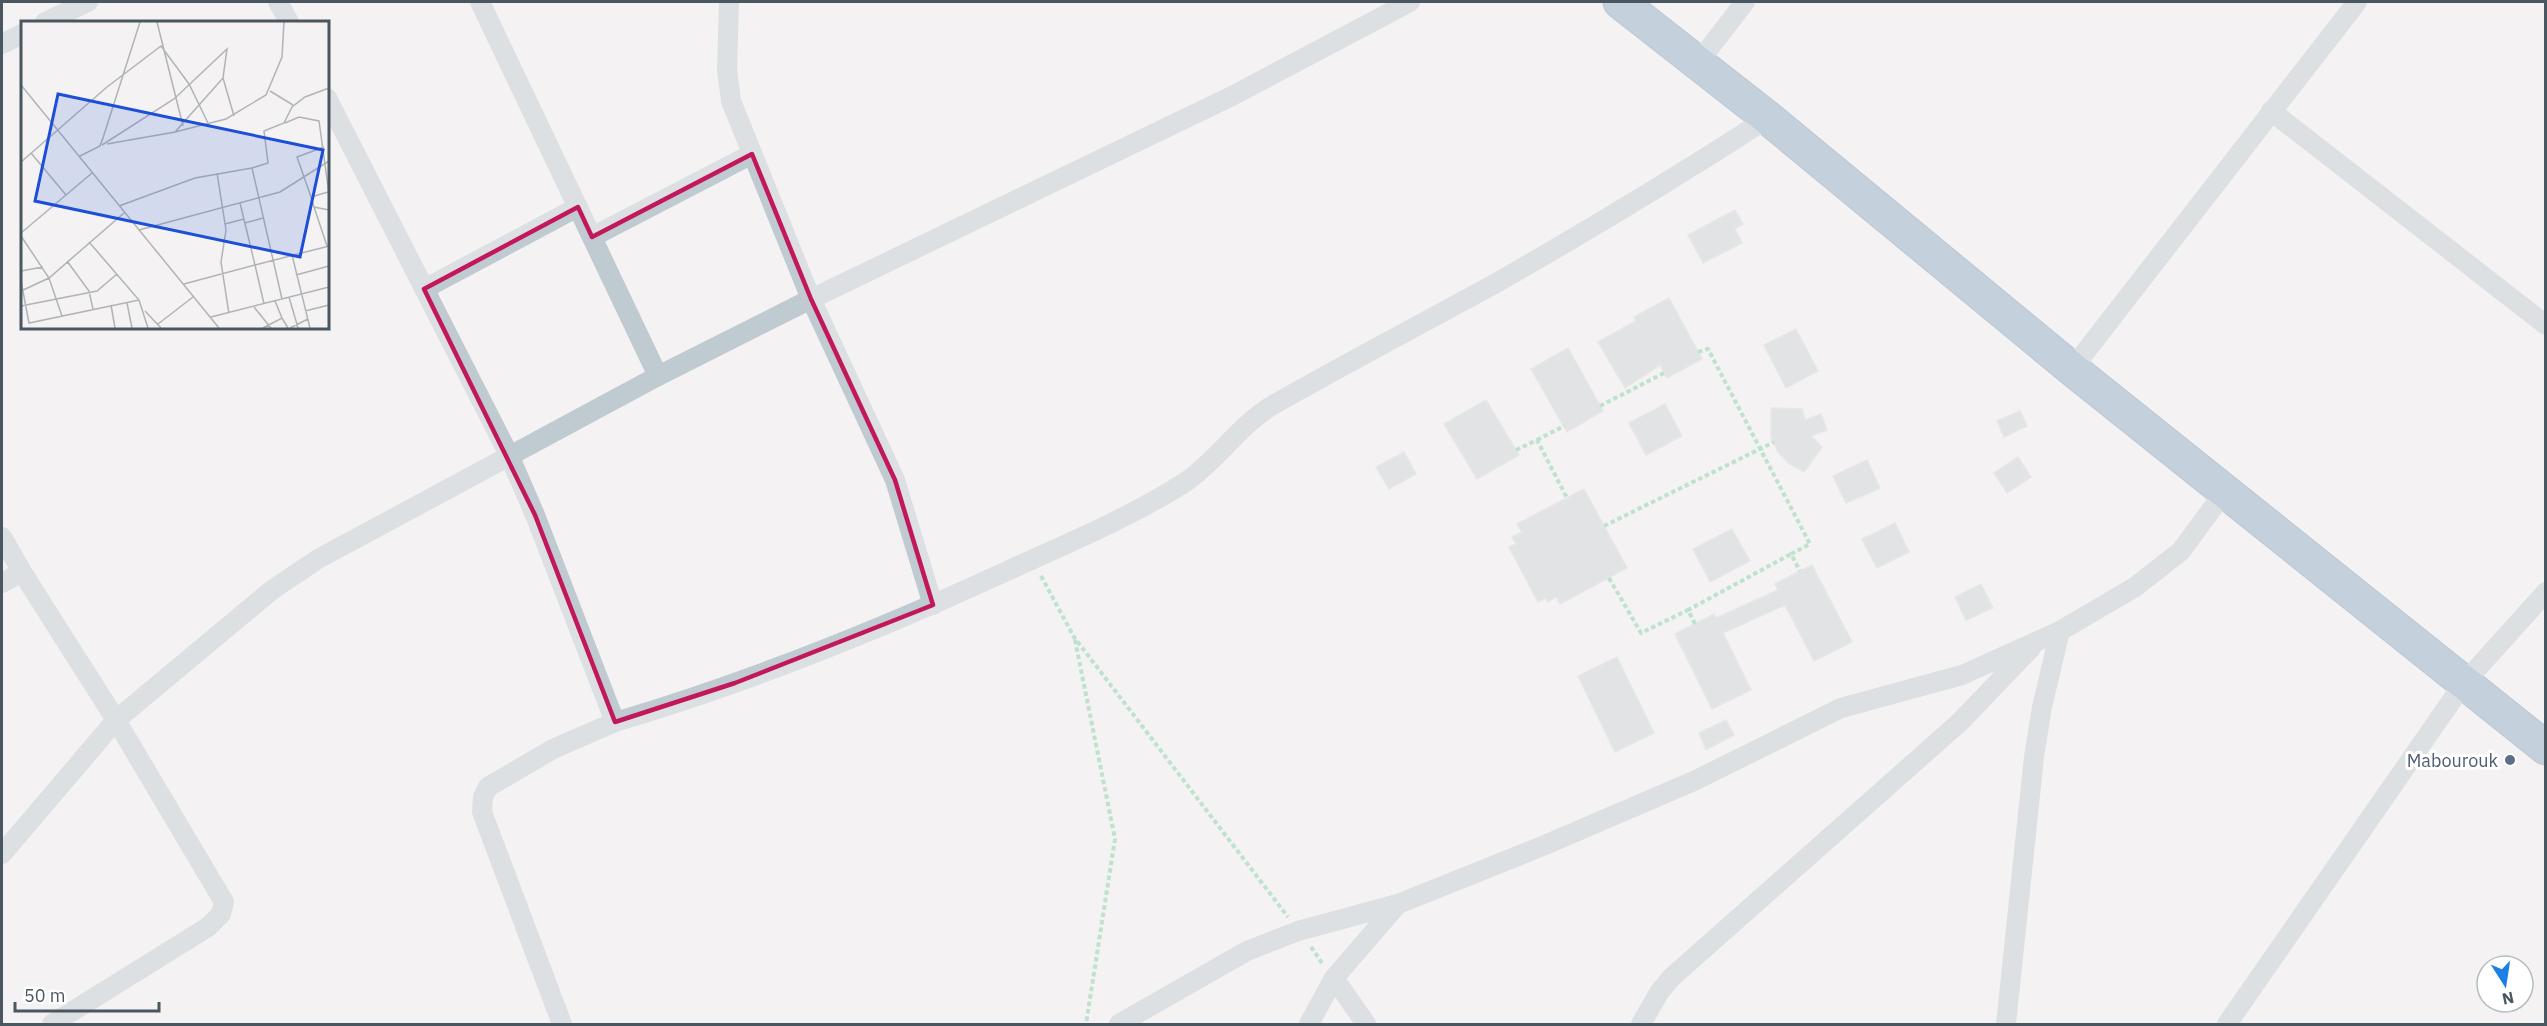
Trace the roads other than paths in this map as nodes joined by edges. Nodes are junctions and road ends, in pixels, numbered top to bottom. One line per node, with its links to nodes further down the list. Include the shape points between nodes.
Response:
1 (278, 2): 10 (street)
2 (480, 2): 18 (street)
3 (729, 2): 17 (street, via 729,92)
4 (1410, 2): 21 (street, via 1232,96)
5 (1620, 2): 13 (highway)
6 (1745, 2): 13 (street)
7 (2357, 2): 15 (street)
8 (80, 3): 9 (street)
9 (47, 21)
10 (288, 21)
11 (21, 34): 12 (street)
12 (2, 44)
13 (1697, 64): 16 (highway)
14 (328, 100): 20 (street)
15 (2271, 111): 22 (street); 23 (street)
16 (1768, 118): 23 (highway); 31 (street, via 1501,280 1268,408 1183,483)
17 (752, 154): 19 (street); 21 (street)
18 (578, 207): 19 (street); 20 (street)
19 (592, 237): 24 (street)
20 (424, 289): 25 (street)
21 (811, 299): 24 (street); 31 (street, via 895,480)
22 (2546, 325)
23 (2072, 369): 26 (highway)
24 (658, 376): 25 (street)
25 (509, 455): 35 (street, via 309,565 264,596); 36 (street)
26 (2225, 490): 32 (street, via 2181,551 2135,587); 34 (highway)
27 (2, 537): 28 (street)
28 (22, 572): 29 (street); 35 (street)
29 (2, 583)
30 (2546, 592): 34 (street)
31 (933, 606): 36 (street, via 824,651)
32 (2060, 631): 33 (street); 47 (street, via 2034,757)
33 (2039, 640): 39 (street, via 1962,675 1842,708 1694,781); 46 (street, via 1960,722 1672,977)
34 (2464, 683): 37 (highway); 48 (street)
35 (116, 720): 38 (street); 41 (street, via 224,902 224,909 208,927)
36 (615, 722): 42 (street, via 488,787 483,798 482,812)
37 (2546, 748)
38 (2, 854)
39 (1398, 903): 40 (street); 43 (street, via 1298,931 1247,951)
40 (1334, 978): 44 (street); 45 (street)
41 (52, 1024)
42 (562, 1024)
43 (1119, 1024)
44 (1309, 1024)
45 (1366, 1024)
46 (1641, 1024)
47 (2006, 1024)
48 (2227, 1024)

